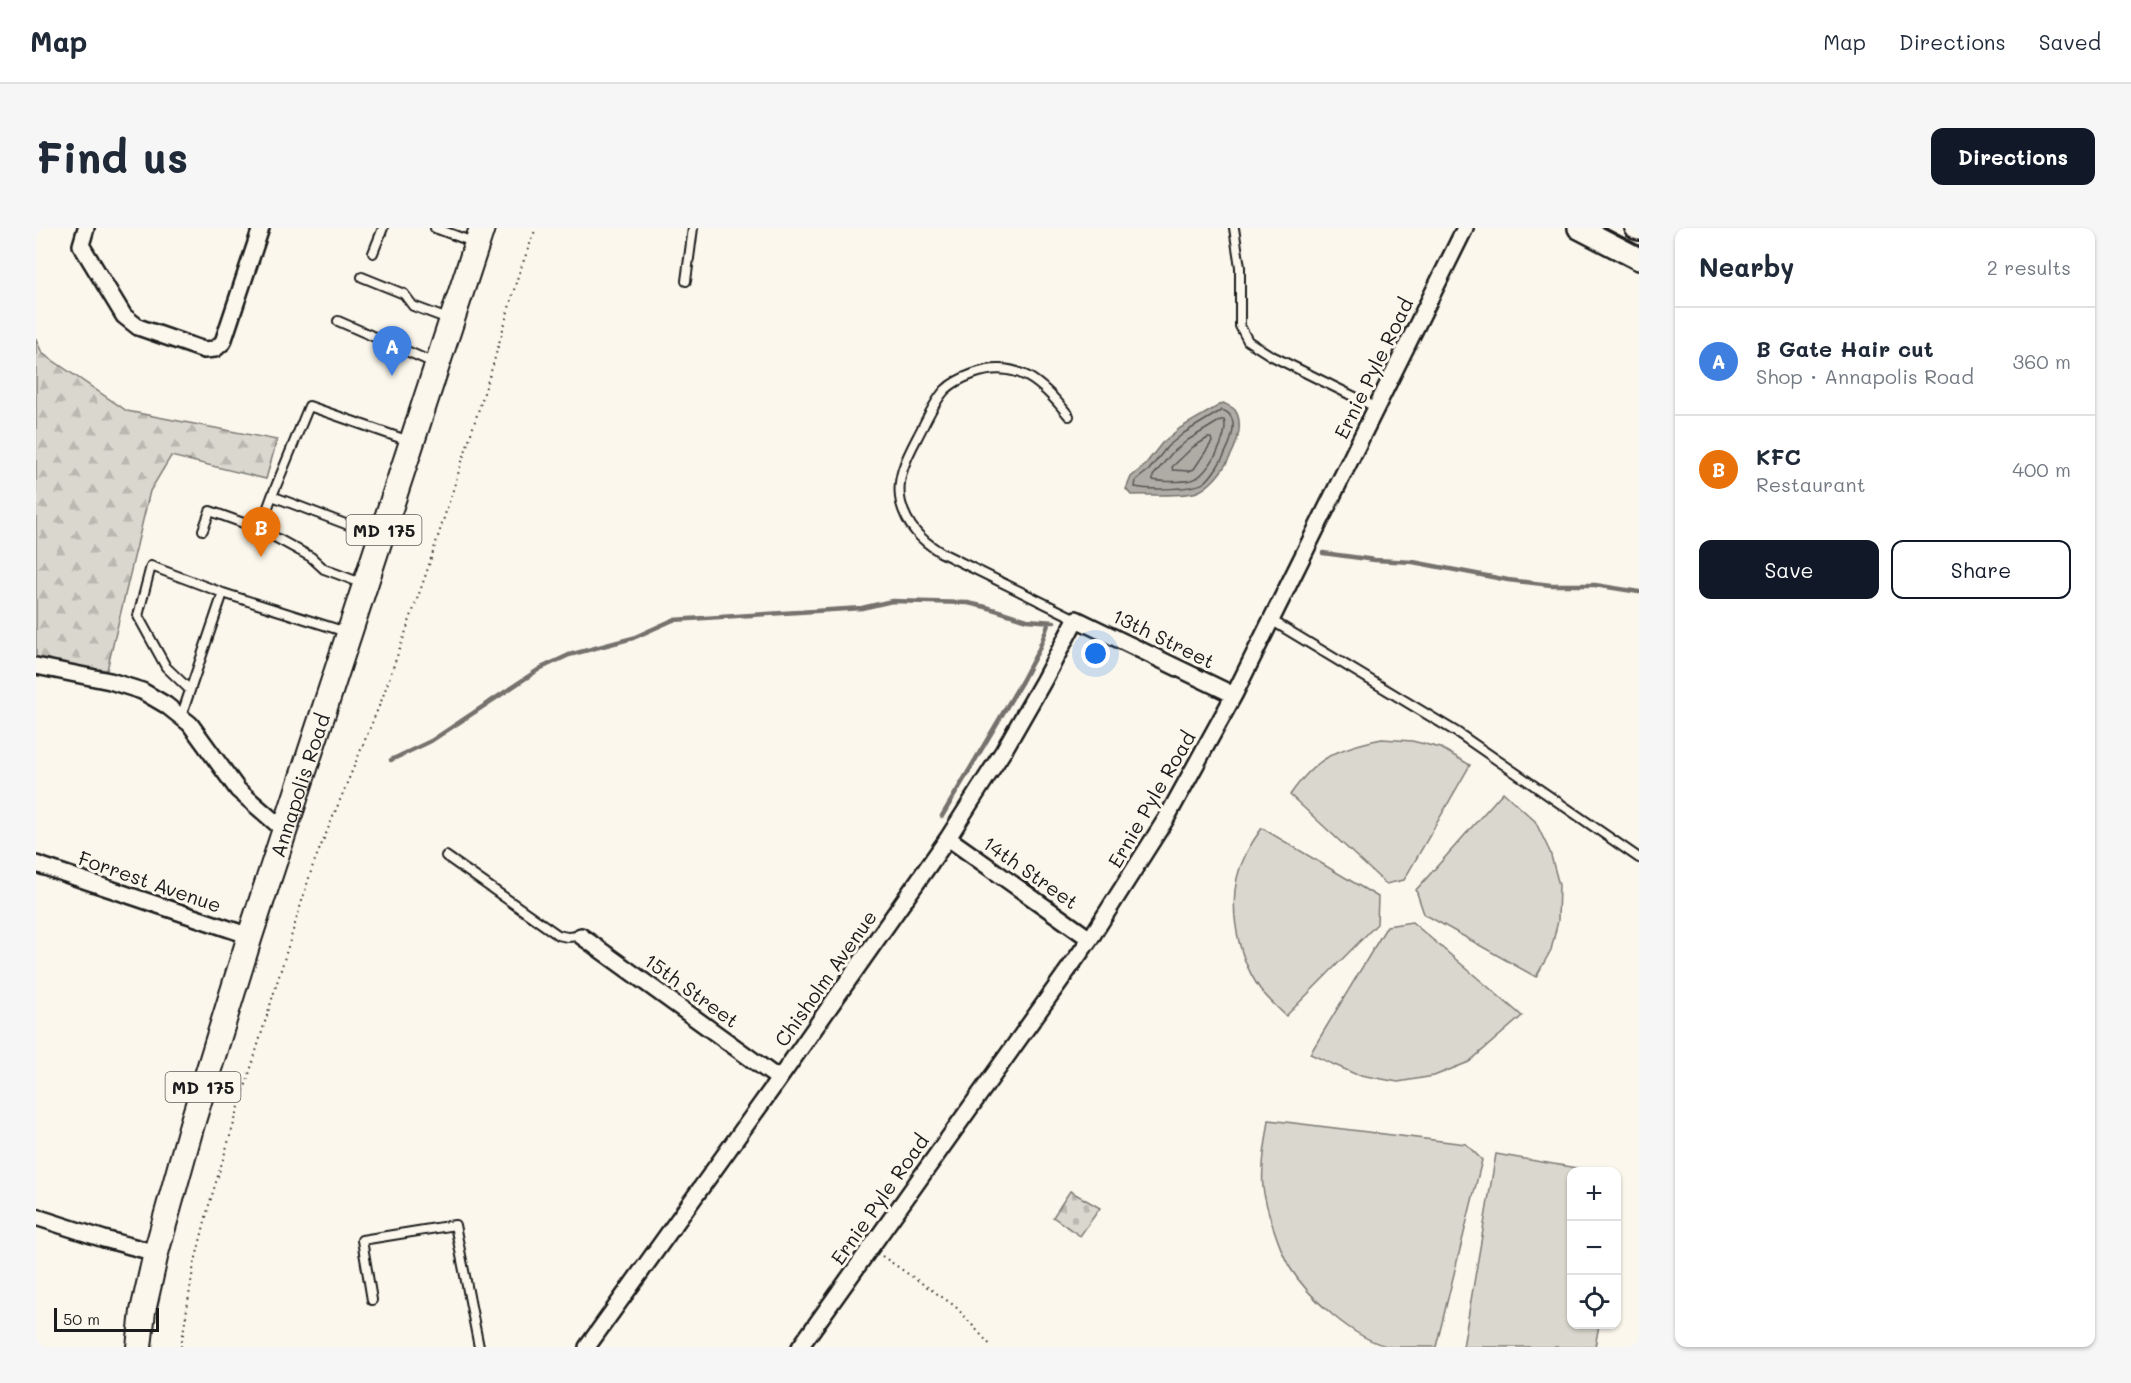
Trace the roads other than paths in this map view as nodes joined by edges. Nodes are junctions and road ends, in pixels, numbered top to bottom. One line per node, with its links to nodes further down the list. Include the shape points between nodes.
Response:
1 (86, 228): 2 (street, via 81,245 124,316 138,327 204,350 215,349 223,342)
2 (261, 228)
3 (383, 228): 10 (lane)
4 (435, 228): 9 (lane)
5 (693, 228): 13 (lane)
6 (1234, 228): 17 (lane, via 1240,267 1240,326 1248,342)
7 (1465, 228): 17 (street, Ernie Pyle Road)
8 (1579, 228): 11 (street)
9 (480, 236): 14 (main road, Annapolis Road / MD 175)
10 (374, 253)
11 (1639, 259)
12 (362, 277): 14 (lane, via 404,294 413,306)
13 (686, 281)
14 (453, 320): 16 (main road, Annapolis Road / MD 175)
15 (338, 321): 16 (lane)
16 (438, 364): 19 (main road, Annapolis Road / MD 175)
17 (1377, 408): 27 (street, Ernie Pyle Road)
18 (1069, 416): 26 (lane, via 1044,386 1008,369 987,369 953,382 908,455 899,487 906,518 923,541)
19 (412, 442): 20 (lane, via 309,406); 23 (main road, Annapolis Road / MD 175)
20 (272, 496): 22 (lane); 23 (lane)
21 (203, 530): 22 (lane, via 210,511)
22 (260, 530): 24 (lane, via 311,557 324,570)
23 (381, 537): 24 (main road, Annapolis Road / MD 175)
24 (365, 585): 28 (main road, Annapolis Road / MD 175)
25 (223, 593): 28 (lane); 30 (lane); 30 (lane, via 152,566 138,616 166,667)
26 (1076, 619): 31 (street, 13th Street); 34 (street, Chisholm Avenue, via 1033,700)
27 (1271, 620): 31 (street, Ernie Pyle Road); 36 (lane, via 1458,733)
28 (350, 633): 33 (main road, Annapolis Road / MD 175)
29 (36, 666): 32 (street, via 142,691)
30 (190, 690): 32 (lane)
31 (1234, 695): 40 (street, Ernie Pyle Road, via 1166,819)
32 (181, 717): 33 (street, via 238,790)
33 (285, 831): 38 (main road, Annapolis Road / MD 175)
34 (948, 838): 40 (street, 14th Street); 41 (street, Chisholm Avenue)
35 (446, 856): 39 (lane, via 558,935)
36 (1639, 858)
37 (36, 864): 38 (street, Forrest Avenue)
38 (250, 936): 43 (main road, Annapolis Road / MD 175)
39 (581, 936): 41 (street, 15th Street)
40 (1090, 939): 48 (street, Ernie Pyle Road)
41 (779, 1079): 47 (street, Chisholm Avenue)
42 (36, 1217): 43 (street)
43 (156, 1253): 45 (main road, Annapolis Road / MD 175)
44 (372, 1300): 46 (lane, via 362,1240 455,1225)
45 (139, 1347)
46 (479, 1347)
47 (587, 1347)
48 (800, 1347)

